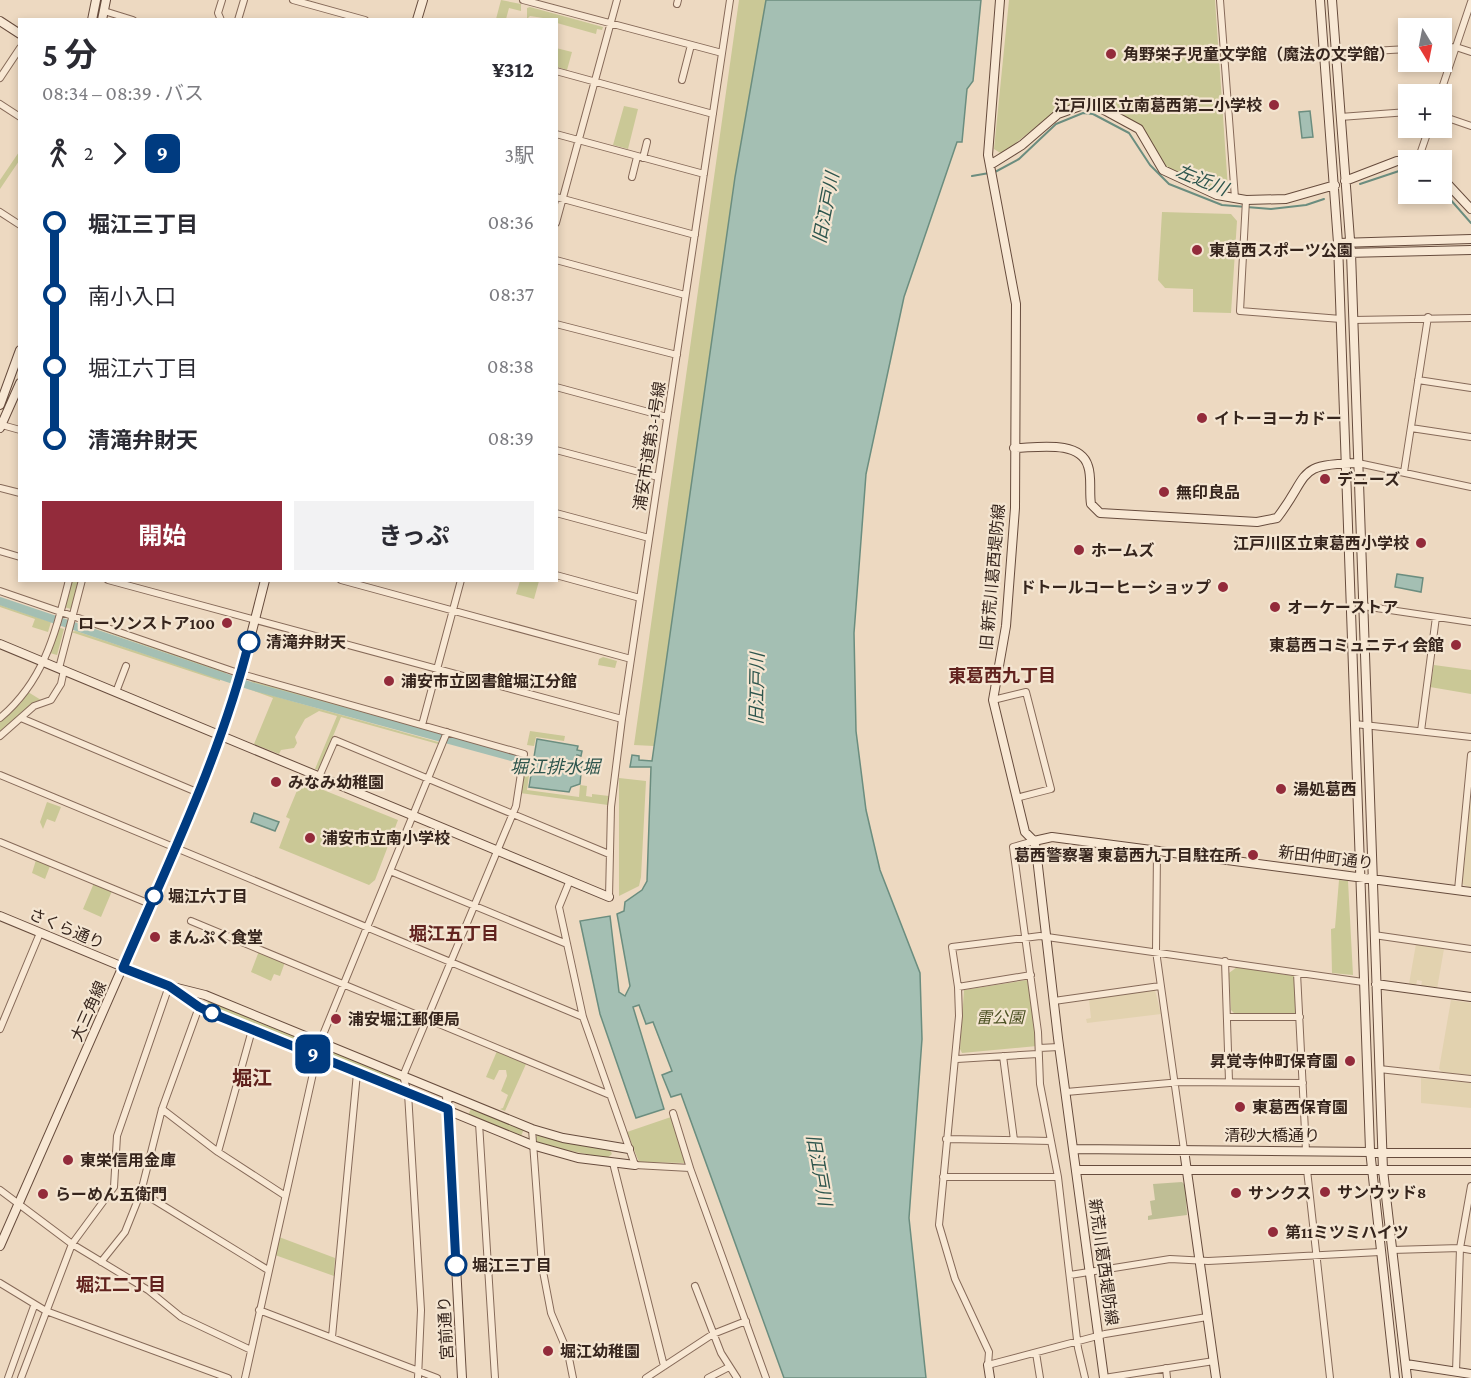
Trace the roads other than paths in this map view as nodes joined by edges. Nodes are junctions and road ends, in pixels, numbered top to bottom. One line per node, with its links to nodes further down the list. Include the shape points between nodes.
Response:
1 (96, 0): 16 (street)
2 (106, 0): 15 (street)
3 (222, 0): 18 (street)
4 (244, 0): 19 (street)
5 (293, 0): 20 (street)
6 (423, 0): 21 (street)
7 (523, 0): 23 (street)
8 (617, 0): 23 (street)
9 (730, 0): 31 (street, 浦安市道第3-1号線)
10 (1000, 0): 50 (street, 旧 新荒川葛西堤防線)
11 (1220, 0): 57 (street)
12 (1320, 0): 54 (street)
13 (1332, 0): 32 (street)
14 (1471, 2): 27 (street)
15 (103, 16): 17 (street)
16 (92, 18)
17 (118, 18)
18 (219, 18)
19 (239, 18)
20 (358, 18)
21 (418, 18)
22 (0, 21): 24 (street)
23 (611, 23): 25 (street); 36 (street)
24 (18, 33)
25 (691, 45): 31 (street); 35 (street)
26 (1452, 47): 27 (street)
27 (1456, 47): 30 (street); 37 (street)
28 (1398, 50): 32 (street)
29 (18, 51): 34 (street)
30 (1471, 52)
31 (722, 53): 40 (street, 浦安市道第3-1号線)
32 (1336, 53): 42 (street)
33 (558, 72): 36 (street)
34 (0, 78)
35 (682, 80)
36 (595, 81): 40 (street); 46 (street)
37 (1443, 84)
38 (0, 104): 41 (street)
39 (1398, 113): 42 (street)
40 (713, 114): 51 (street, 浦安市道第3-1号線)
41 (18, 116)
42 (1340, 117): 53 (street)
43 (1452, 119): 44 (street)
44 (1471, 126)
45 (558, 135): 46 (street)
46 (579, 140): 48 (street); 56 (street)
47 (647, 141): 48 (street)
48 (640, 158): 51 (street); 52 (street)
49 (1398, 161): 53 (street)
50 (990, 165): 57 (street, via 1022,145 1058,114 1086,104 1095,105 1139,129 1163,170 1217,195); 89 (street, 旧 新荒川葛西堤防線, via 1016,304)
51 (704, 174): 62 (street, 浦安市道第3-1号線)
52 (632, 177)
53 (1346, 181): 64 (street)
54 (1335, 185): 58 (street, via 1286,199); 65 (street)
55 (1452, 189): 59 (street)
56 (560, 198): 62 (street)
57 (1235, 198): 58 (street)
58 (1246, 200): 73 (street, via 1240,311)
59 (1471, 209)
60 (0, 212): 61 (street)
61 (18, 224)
62 (695, 235): 70 (street, 浦安市道第3-1号線)
63 (1471, 238): 64 (street)
64 (1350, 242): 65 (street); 67 (street)
65 (1338, 243): 68 (street)
66 (1471, 250): 67 (street)
67 (1351, 253): 68 (street); 74 (street)
68 (1338, 254): 73 (street)
69 (558, 262): 70 (street)
70 (685, 295): 77 (street, 浦安市道第3-1号線)
71 (1428, 317): 72 (street); 74 (street); 78 (street)
72 (1471, 318)
73 (1341, 319): 91 (street)
74 (1353, 321): 92 (street)
75 (558, 325): 77 (street)
76 (18, 355): 82 (street)
77 (676, 356): 84 (street, 浦安市道第3-1号線)
78 (1418, 380): 81 (street); 86 (street)
79 (18, 388): 85 (street)
80 (558, 388): 84 (street)
81 (1471, 388)
82 (2, 394): 83 (street)
83 (0, 405)
84 (668, 417): 94 (street, 浦安市道第3-1号線)
85 (1, 426): 87 (street)
86 (1411, 428): 88 (street); 93 (street)
87 (18, 430)
88 (1471, 437)
89 (1014, 448): 91 (street, via 1072,449 1080,454 1089,468 1091,504 1100,513 1121,517 1267,522 1277,518 1311,469); 126 (street, 旧 新荒川葛西堤防線, via 1015,508 1006,626)
90 (558, 451): 94 (street)
91 (1346, 463): 92 (street); 130 (street)
92 (1358, 463): 93 (street); 111 (street)
93 (1404, 472): 96 (street)
94 (658, 477): 99 (street, 浦安市道第3-1号線)
95 (0, 488): 97 (street)
96 (1471, 488)
97 (18, 492)
98 (558, 514): 99 (street)
99 (649, 538): 110 (street, 浦安市道第3-1号線)
100 (0, 551): 101 (street)
101 (18, 556)
102 (558, 576): 110 (street)
103 (68, 582): 113 (street)
104 (81, 582): 115 (street)
105 (115, 582): 116 (street)
106 (264, 582): 116 (street, 大三角線)
107 (348, 582): 112 (street)
108 (460, 582): 112 (street)
109 (0, 591): 113 (street)
110 (640, 598): 119 (street, 浦安市道第3-1号線)
111 (1363, 606): 114 (street); 132 (street)
112 (453, 610): 119 (street); 123 (street)
113 (60, 613): 115 (street); 120 (street)
114 (1436, 616): 117 (street); 133 (street)
115 (72, 618): 122 (street); 124 (street)
116 (255, 620): 123 (street); 124 (street, 大三角線)
117 (1471, 622)
118 (0, 644): 120 (street)
119 (631, 659): 129 (street, 浦安市道第3-1号線)
120 (45, 662): 122 (street); 127 (street, via 19,702)
121 (126, 666): 125 (street)
122 (62, 669): 125 (street); 128 (street, via 61,684 51,700 34,706)
123 (436, 669): 129 (street); 131 (street)
124 (240, 679): 131 (street); 136 (street, 大三角線)
125 (116, 692): 136 (street)
126 (993, 700): 144 (street, 旧 新荒川葛西堤防線); 144 (street, via 1026,692 1051,789)
127 (2, 714)
128 (21, 718): 135 (street); 143 (street)
129 (622, 719): 152 (street, 浦安市道第3-1号線)
130 (1355, 724): 132 (street); 154 (street)
131 (422, 725): 134 (street)
132 (1366, 725): 133 (street); 155 (street)
133 (1421, 731): 137 (street)
134 (447, 732): 141 (street); 145 (street, via 524,754)
135 (0, 736)
136 (221, 736): 140 (street); 143 (street, 大三角線)
137 (1471, 737)
138 (1471, 754): 142 (street)
139 (0, 776): 149 (street)
140 (319, 777): 141 (street, via 335,740); 146 (street)
141 (429, 779): 145 (street); 146 (street)
142 (1469, 788): 157 (street)
143 (199, 793): 149 (street, 大三角線)
144 (1016, 798): 147 (street, 旧 新荒川葛西堤防線, via 1025,832)
145 (512, 814): 150 (street); 152 (street)
146 (414, 815): 150 (street); 153 (street)
147 (1034, 841): 151 (street, 新田仲町通り, via 1052,837); 167 (street, via 1013,848); 168 (street, 旧 新荒川葛西堤防線)
148 (0, 842): 160 (street)
149 (175, 848): 160 (street, 大三角線); 164 (street)
150 (497, 850): 156 (street); 161 (street)
151 (1157, 851): 154 (street, 新田仲町通り); 171 (street)
152 (609, 854): 159 (street, 浦安市道第3-1号線)
153 (390, 871): 161 (street); 164 (street)
154 (1360, 877): 155 (street, 新田仲町通り); 177 (street)
155 (1372, 878): 157 (street, 新田仲町通り); 166 (street)
156 (570, 880): 159 (street); 169 (street, via 559,907)
157 (1458, 890): 158 (street, 新田仲町通り)
158 (1471, 892)
159 (609, 897)
160 (150, 904): 174 (street, 大三角線)
161 (474, 905): 169 (street); 173 (street)
162 (0, 916): 165 (street, さくら通り)
163 (191, 921): 178 (street)
164 (367, 929): 173 (street); 178 (street)
165 (40, 933): 174 (street, さくら通り); 190 (street)
166 (1374, 935): 170 (street); 179 (street)
167 (1025, 936): 168 (street); 176 (street); 182 (street, via 952,947)
168 (1046, 937): 171 (street); 184 (street, 旧 新荒川葛西堤防線)
169 (567, 944): 186 (street)
170 (1471, 949)
171 (1156, 951): 172 (street); 181 (street)
172 (1225, 961): 175 (street); 187 (street)
173 (450, 963): 186 (street); 189 (street)
174 (123, 968): 180 (street, さくら通り); 241 (street, 大三角線)
175 (1297, 973): 177 (street); 188 (street)
176 (1031, 975): 182 (street); 194 (street)
177 (1363, 982): 222 (street)
178 (343, 984): 189 (street); 192 (street)
179 (1376, 984): 183 (street); 198 (street)
180 (169, 986): 185 (street); 192 (street, via 205,995); 242 (street, via 117,1136 114,1187)
181 (1160, 986): 184 (street); 203 (street)
182 (958, 987): 197 (street)
183 (1471, 998)
184 (1054, 1001): 193 (street, 旧 新荒川葛西堤防線)
185 (199, 1007): 191 (street); 209 (street)
186 (583, 1017): 207 (street)
187 (1227, 1017): 188 (street); 202 (street)
188 (1300, 1017): 204 (street)
189 (427, 1019): 200 (street); 207 (street)
190 (0, 1029)
191 (252, 1030): 195 (street); 224 (street)
192 (320, 1042): 195 (street); 200 (street)
193 (1059, 1047): 194 (street); 205 (street, 旧 新荒川葛西堤防線)
194 (1038, 1051): 196 (street); 216 (street, via 1040,1084)
195 (317, 1055): 199 (street); 240 (street)
196 (1003, 1056): 197 (street); 215 (street)
197 (957, 1059): 214 (street)
198 (1379, 1070): 201 (street); 223 (street)
199 (357, 1073): 206 (street); 263 (street)
200 (403, 1077): 206 (street); 208 (street)
201 (1471, 1079)
202 (1229, 1081): 203 (street); 204 (street)
203 (1174, 1082): 205 (street); 220 (street)
204 (1303, 1083): 221 (street)
205 (1066, 1092): 219 (street, 旧 新荒川葛西堤防線)
206 (408, 1093): 210 (street); 274 (street, via 421,1310)
207 (610, 1095): 218 (street)
208 (447, 1096): 210 (street, 宮前通り); 213 (street)
209 (162, 1109): 224 (street); 239 (street)
210 (448, 1109): 212 (street); 281 (street, 宮前通り)
211 (673, 1113): 228 (street)
212 (480, 1123): 217 (street); 282 (street)
213 (532, 1129): 217 (street); 218 (street)
214 (946, 1139): 215 (street); 235 (street)
215 (1014, 1140): 216 (street)
216 (1052, 1141): 236 (street)
217 (532, 1144): 226 (street, via 578,1158); 283 (street, via 550,1313 568,1353)
218 (629, 1149): 227 (street)
219 (1074, 1149): 220 (street, 清砂大橋通り); 230 (street, 新荒川葛西堤防線)
220 (1184, 1150): 221 (street, 清砂大橋通り); 229 (street)
221 (1306, 1150): 222 (street, 清砂大橋通り)
222 (1370, 1150): 223 (street, 清砂大橋通り); 232 (street)
223 (1382, 1150): 225 (street, 清砂大橋通り); 233 (street)
224 (218, 1152): 240 (street)
225 (1471, 1153)
226 (613, 1163): 227 (street); 270 (street)
227 (635, 1164): 228 (street)
228 (690, 1168): 260 (street)
229 (1186, 1169): 230 (street); 231 (street); 249 (street)
230 (1076, 1170): 252 (street, 新荒川葛西堤防線)
231 (1307, 1170): 232 (street); 248 (street)
232 (1371, 1170): 233 (street); 247 (street)
233 (1383, 1170): 234 (street); 245 (street)
234 (1471, 1170)
235 (943, 1176): 236 (street); 269 (street, via 939,1225 943,1242 955,1279 988,1350)
236 (1058, 1177): 253 (street)
237 (1471, 1186): 244 (street)
238 (0, 1190): 241 (street)
239 (141, 1192): 250 (street, via 125,1232); 251 (street)
240 (284, 1195): 251 (street)
241 (18, 1204): 242 (street); 243 (street, 大三角線)
242 (72, 1244): 250 (street); 258 (street)
243 (0, 1246)
244 (1460, 1248): 245 (street); 246 (street); 273 (street)
245 (1392, 1250): 268 (street)
246 (1471, 1250)
247 (1380, 1252): 248 (street); 295 (street)
248 (1317, 1257): 249 (street); 294 (street)
249 (1200, 1260): 252 (street, via 1170,1259); 259 (street)
250 (101, 1262): 265 (street, via 148,1290 189,1322)
251 (268, 1270): 257 (street)
252 (1090, 1272): 253 (street); 262 (street, 新荒川葛西堤防線)
253 (1070, 1275): 264 (street)
254 (0, 1283): 256 (street)
255 (694, 1286): 261 (street)
256 (34, 1306): 258 (street); 276 (street)
257 (259, 1310): 263 (street); 265 (street)
258 (46, 1311): 277 (street); 278 (street)
259 (1207, 1317): 262 (street); 267 (street)
260 (746, 1321): 261 (street); 287 (street)
261 (712, 1334): 270 (street); 271 (street)
262 (1098, 1336): 264 (street); 291 (street, 新荒川葛西堤防線)
263 (332, 1337): 274 (street)
264 (1077, 1342): 266 (street); 290 (street)
265 (251, 1350): 279 (street)
266 (1036, 1353): 269 (street); 289 (street)
267 (1214, 1361): 272 (street); 293 (street)
268 (1406, 1364): 273 (street); 296 (street)
269 (988, 1365): 288 (street)
270 (664, 1366): 284 (street)
271 (729, 1366): 285 (street); 286 (street)
272 (1166, 1368): 291 (street); 292 (street)
273 (1456, 1372): 275 (street)
274 (418, 1374): 280 (street)
275 (1471, 1374)
276 (8, 1378)
277 (21, 1378)
278 (228, 1378)
279 (245, 1378)
280 (437, 1378)
281 (462, 1378)
282 (495, 1378)
283 (573, 1378)
284 (646, 1378)
285 (708, 1378)
286 (737, 1378)
287 (766, 1378)
288 (990, 1378)
289 (1040, 1378)
290 (1085, 1378)
291 (1104, 1378)
292 (1167, 1378)
293 (1216, 1378)
294 (1330, 1378)
295 (1395, 1378)
296 (1407, 1378)

